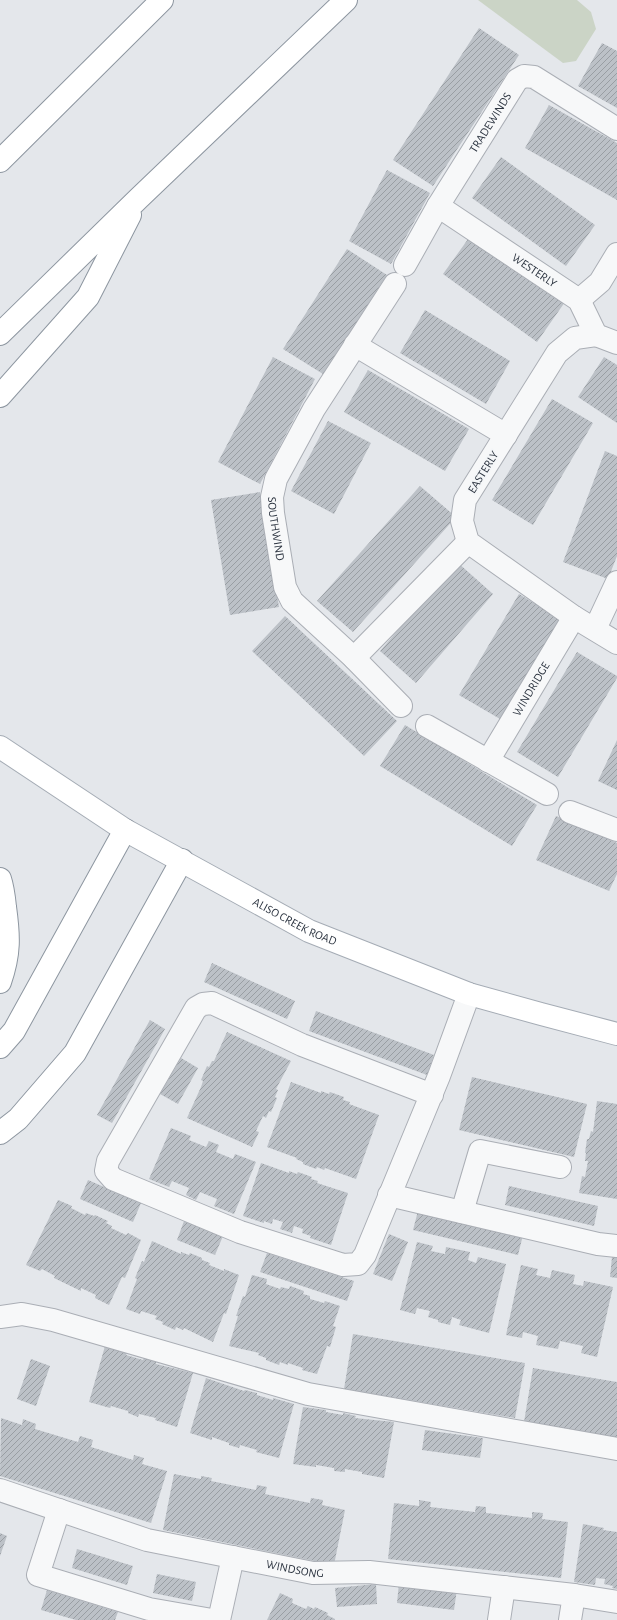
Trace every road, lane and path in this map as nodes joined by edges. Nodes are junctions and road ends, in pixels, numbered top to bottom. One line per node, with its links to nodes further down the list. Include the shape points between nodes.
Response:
1 (162, 0): 4 (main road)
2 (346, 0): 5 (main road)
3 (617, 128): 6 (street, TRADEWINDS, via 534,77 524,76 516,80)
4 (0, 161)
5 (138, 198): 11 (main road); 15 (main road, via 88,297)
6 (438, 206): 8 (street, TRADEWINDS); 10 (street, WESTERLY)
7 (617, 254): 10 (street, via 600,282)
8 (405, 265)
9 (395, 284): 14 (street, SOUTHWIND)
10 (580, 300): 12 (street)
11 (0, 334)
12 (596, 335): 13 (street); 16 (street, EASTERLY, via 575,338 557,353)
13 (617, 343)
14 (355, 345): 16 (street); 22 (street, SOUTHWIND, via 314,409 276,479 272,497 285,587 292,601)
15 (0, 396)
16 (506, 435): 17 (street, EASTERLY, via 465,500 462,521)
17 (468, 542): 19 (street); 22 (street)
18 (617, 582): 20 (street)
19 (574, 617): 20 (street); 26 (street, WINDRIDGE)
20 (595, 629): 21 (street)
21 (617, 643)
22 (354, 658): 23 (street, SOUTHWIND)
23 (401, 706)
24 (427, 726): 26 (street)
25 (0, 747): 29 (main road, ALISO CREEK ROAD)
26 (488, 761): 27 (street)
27 (547, 794)
28 (570, 812): 30 (street)
29 (125, 830): 31 (main road, ALISO CREEK ROAD); 36 (main road, via 14,1031)
30 (617, 830)
31 (182, 860): 34 (main road, ALISO CREEK ROAD, via 309,931); 38 (main road, via 75,1053 18,1119)
32 (0, 879): 33 (main road, via 9,937)
33 (0, 982)
34 (469, 994): 35 (main road, ALISO CREEK ROAD); 37 (street)
35 (617, 1034)
36 (0, 1047)
37 (432, 1095): 40 (street); 40 (street, via 302,1045 212,1004 204,1004 196,1008 108,1161 106,1171 113,1179 240,1232 343,1265 358,1264 365,1255)
38 (0, 1133)
39 (560, 1166): 41 (street, via 480,1151)
40 (389, 1195): 41 (street)
41 (462, 1212): 42 (street, via 598,1244)
42 (617, 1246)
43 (0, 1317): 44 (street, via 22,1314 53,1320 308,1394)
44 (617, 1449)
45 (0, 1490): 46 (street, WINDSONG)
46 (59, 1510): 47 (street, WINDSONG, via 147,1540); 51 (street, via 38,1575 149,1608)
47 (233, 1557): 48 (street, WINDSONG, via 313,1573 369,1572); 52 (street)
48 (504, 1587): 49 (street, WINDSONG); 53 (street)
49 (574, 1595): 50 (street, WINDSONG); 54 (street)
50 (617, 1602)
51 (212, 1620)
52 (219, 1620)
53 (499, 1620)
54 (570, 1620)

